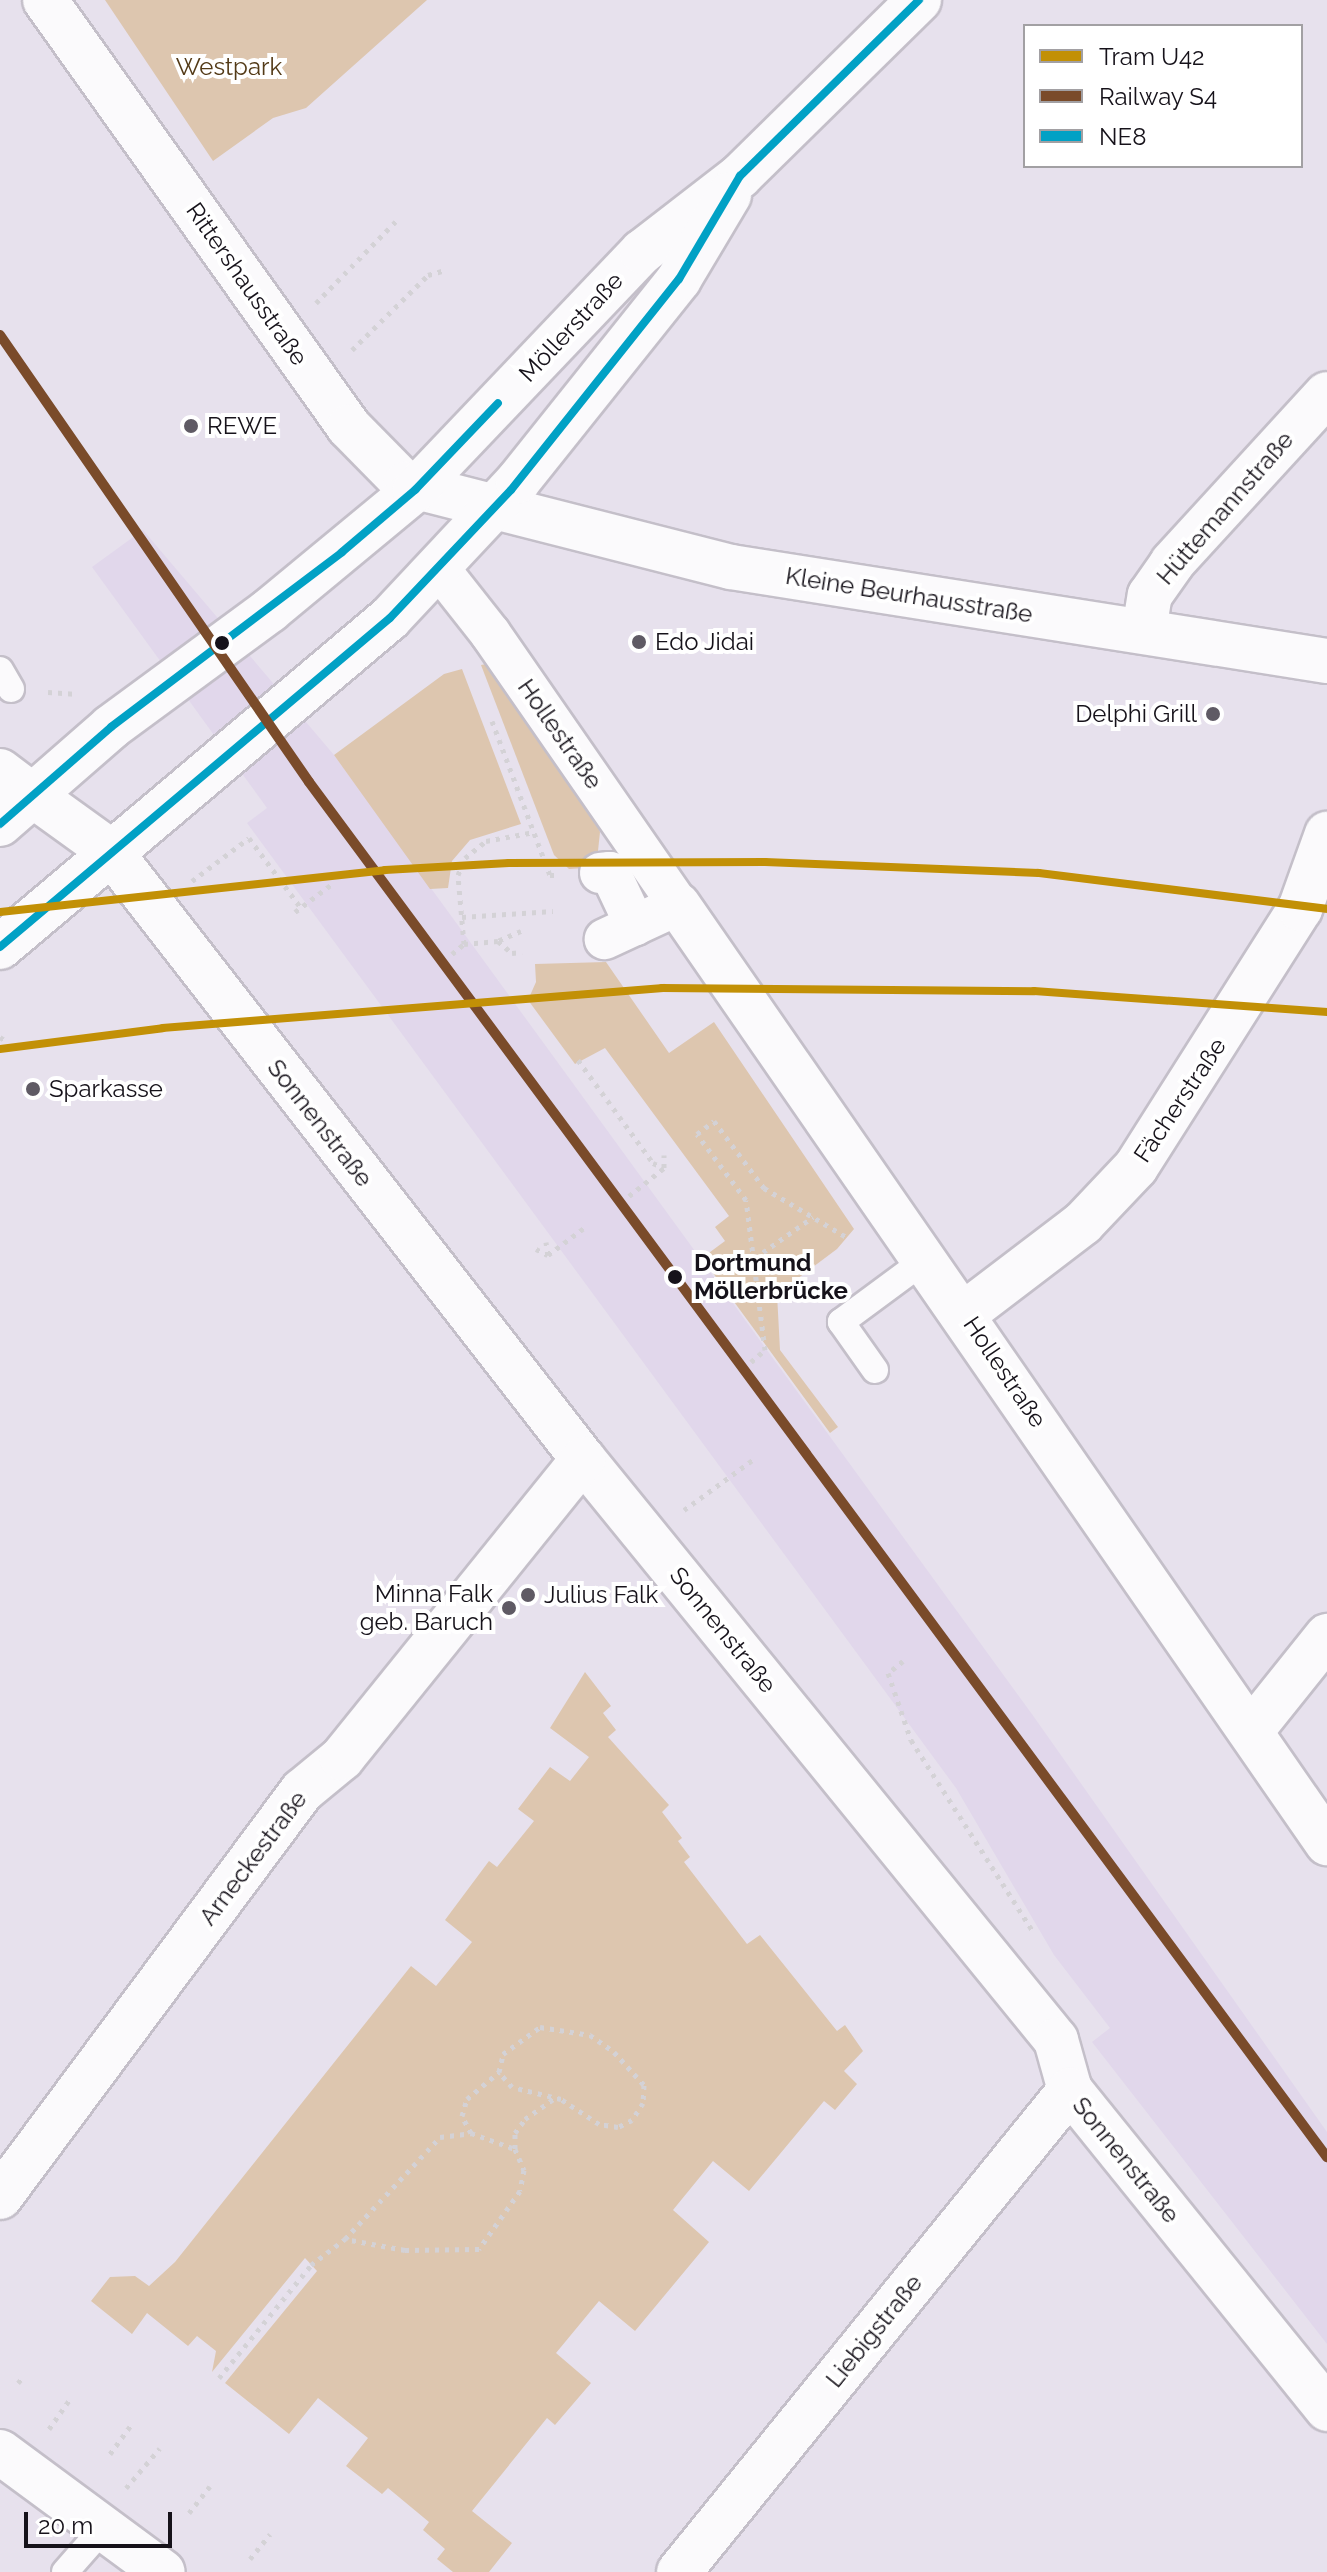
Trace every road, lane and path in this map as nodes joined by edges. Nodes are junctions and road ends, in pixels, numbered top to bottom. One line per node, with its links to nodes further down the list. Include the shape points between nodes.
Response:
1 (45, 0): 9 (street, Rittershausstraße, via 349,427)
2 (919, 0): 3 (street, Möllerstraße)
3 (740, 176): 9 (street, Möllerstraße, via 642,252); 10 (street, Möllerstraße, via 679,279)
4 (396, 221): 6 (path)
5 (446, 270): 7 (path, via 428,275)
6 (323, 296)
7 (359, 344)
8 (1327, 394): 12 (street, Hüttemannstraße, via 1172,563 1150,595)
9 (415, 490): 10 (street); 15 (street, Möllerstraße, via 306,581 111,727)
10 (494, 508): 11 (street, Möllerstraße); 12 (street, Kleine Beurhausstraße, via 731,567)
11 (438, 567): 19 (street, Möllerstraße, via 358,648); 24 (street, Hollestraße, via 490,633)
12 (1144, 631): 13 (street, Kleine Beurhausstraße)
13 (1327, 661)
14 (491, 717): 17 (path)
15 (16, 782): 16 (street, Möllerstraße); 19 (street, Sonnenstraße)
16 (0, 824)
17 (534, 832): 22 (path, via 550,875); 26 (path, via 498,838 470,852 458,875)
18 (1327, 834): 45 (street, Fächerstraße, via 1300,909 1136,1167 1083,1223)
19 (110, 851): 30 (street, Möllerstraße); 48 (street, Sonnenstraße)
20 (210, 866): 23 (path, via 249,838 298,910)
21 (600, 873): 24 (street, via 610,872 620,932)
22 (560, 875)
23 (332, 884)
24 (678, 905): 44 (street, Hollestraße)
25 (553, 911): 26 (path)
26 (462, 917): 29 (path)
27 (521, 931): 28 (path)
28 (498, 941): 29 (path); 31 (path, via 512,953)
29 (464, 944): 32 (path)
30 (0, 947)
31 (522, 952)
32 (452, 954)
33 (578, 1060): 35 (path, via 653,1163)
34 (664, 1155): 35 (path)
35 (664, 1168): 36 (path)
36 (629, 1196)
37 (813, 1217): 39 (path); 43 (path); 43 (path, via 764,1188 714,1121 697,1134 746,1200)
38 (584, 1228): 42 (path)
39 (853, 1241)
40 (546, 1242): 42 (path)
41 (536, 1249): 42 (path)
42 (548, 1255)
43 (755, 1258): 46 (path, via 765,1350)
44 (926, 1259): 45 (street, Hollestraße); 47 (lane, via 841,1322)
45 (965, 1313): 53 (street, Hollestraße)
46 (751, 1362)
47 (875, 1370)
48 (583, 1459): 57 (street, Sonnenstraße, via 1056,2040); 61 (street, Arneckestraße, via 342,1758 302,1791)
49 (754, 1459): 50 (path)
50 (684, 1510)
51 (1327, 1636): 53 (street)
52 (903, 1661): 55 (path, via 888,1673 911,1740)
53 (1251, 1731): 54 (street, Hollestraße)
54 (1327, 1843)
55 (1036, 1936)
56 (499, 2072): 58 (path, via 512,2087); 58 (path, via 503,2054 540,2027 590,2035 644,2085 643,2103 632,2120 618,2127 599,2124); 59 (path, via 467,2099 462,2116)
57 (1070, 2090): 66 (street, Sonnenstraße); 77 (street, Liebigstraße)
58 (555, 2098): 60 (path, via 525,2119 515,2133)
59 (471, 2133): 60 (path); 62 (path, via 440,2137)
60 (515, 2149): 62 (path, via 524,2170 520,2191 479,2249 405,2250)
61 (0, 2197)
62 (345, 2239): 64 (path, via 311,2265)
63 (23, 2377): 65 (path)
64 (219, 2378)
65 (18, 2383)
66 (1327, 2409)
67 (132, 2424): 69 (path)
68 (0, 2452): 72 (street)
69 (110, 2454)
70 (210, 2486): 71 (path)
71 (189, 2513)
72 (101, 2531): 75 (lane); 76 (street)
73 (270, 2534): 74 (path)
74 (250, 2559)
75 (65, 2572)
76 (163, 2572)
77 (679, 2572)

